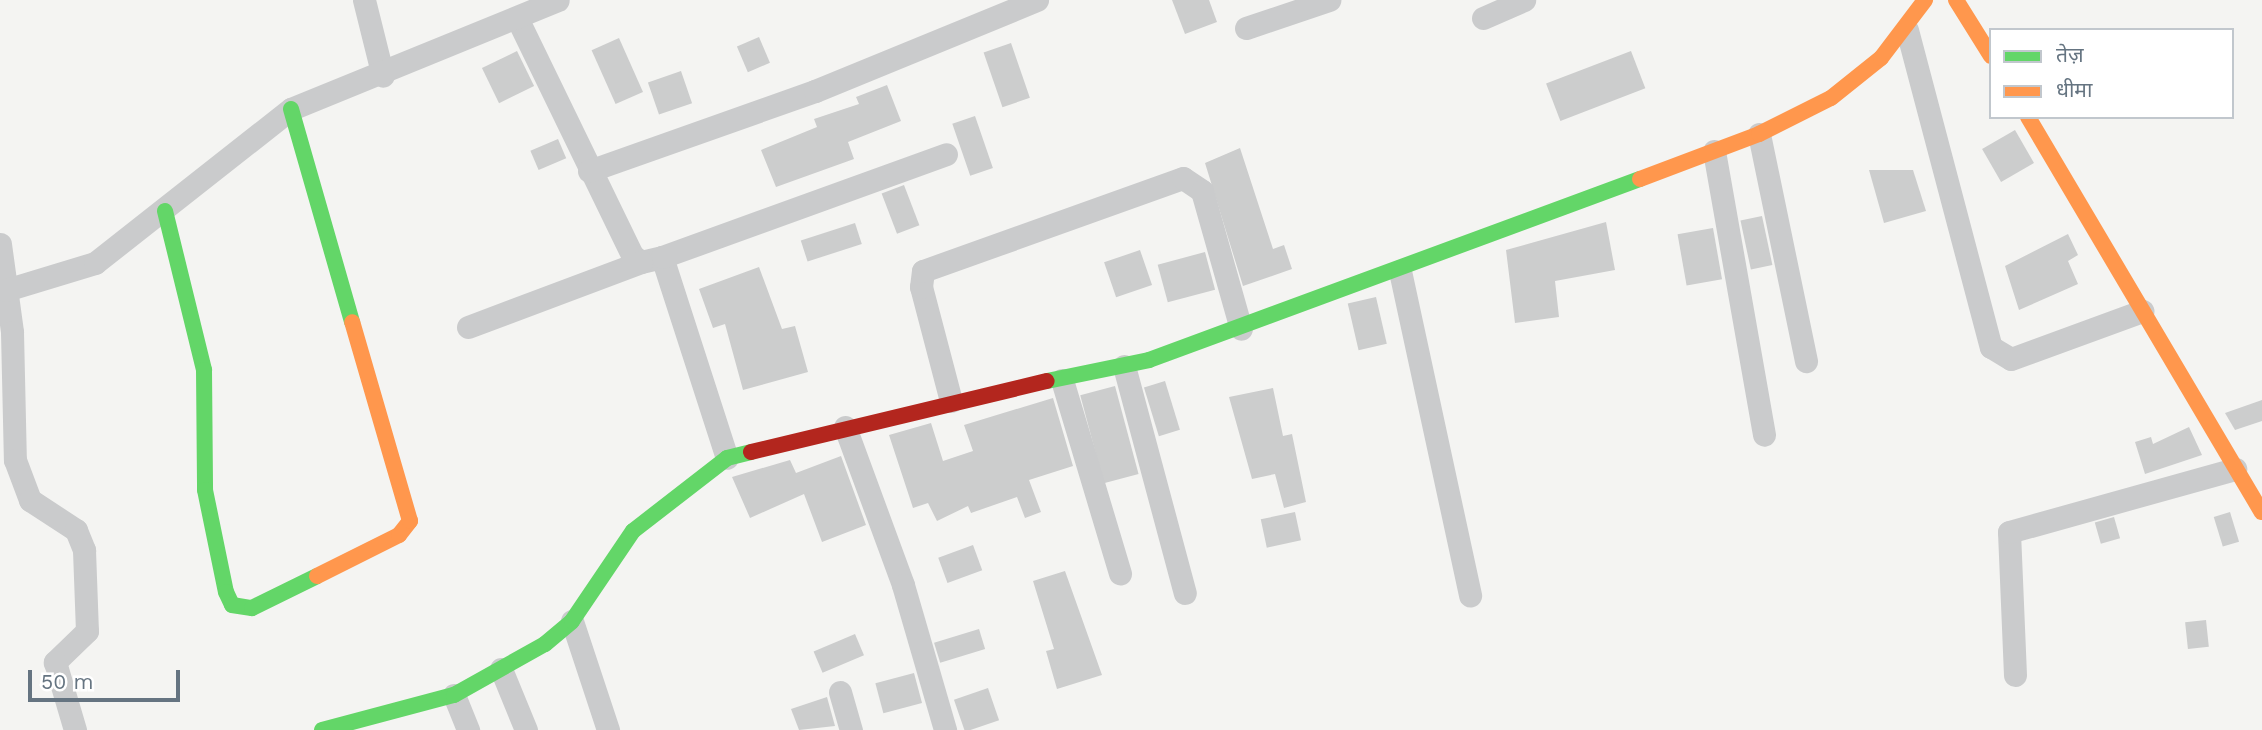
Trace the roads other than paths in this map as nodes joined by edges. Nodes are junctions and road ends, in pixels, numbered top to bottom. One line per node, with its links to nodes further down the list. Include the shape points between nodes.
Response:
1 (364, 0): 13 (street)
2 (558, 0): 8 (street)
3 (1037, 0): 19 (street, via 815,91)
4 (1329, 0): 10 (street)
5 (1524, 0): 9 (street)
6 (1925, 0): 11 (street)
7 (1956, 0): 12 (street)
8 (517, 18): 13 (street); 19 (street)
9 (1483, 18)
10 (1246, 28)
11 (1907, 30): 16 (street, via 1839,92); 25 (street, via 1991,347 2011,359)
12 (1989, 54)
13 (383, 76): 14 (street)
14 (291, 109): 20 (street); 20 (street, via 410,521 399,535 252,608 232,605 226,592 205,490 204,370)
15 (2029, 119): 25 (street)
16 (1759, 134): 17 (street); 29 (street)
17 (1714, 151): 23 (street); 34 (street)
18 (946, 154): 22 (street)
19 (589, 171): 22 (street, via 632,255)
20 (165, 211): 24 (street, via 95,263)
21 (0, 244): 24 (street)
22 (652, 259): 26 (street); 35 (street)
23 (1400, 271): 27 (street); 40 (street)
24 (6, 290): 28 (street)
25 (2142, 311): 36 (street)
26 (468, 327)
27 (1241, 329): 30 (street); 32 (street, via 1202,191 1183,178 923,271 921,287)
28 (6, 333): 46 (street, via 15,460 22,483 43,512 76,530 84,550 87,631 55,662)
29 (1806, 361)
30 (1124, 366): 31 (street); 39 (street)
31 (1062, 380): 32 (street); 38 (street)
32 (951, 401): 33 (street)
33 (845, 427): 35 (street); 52 (street, via 903,585)
34 (1764, 435)
35 (727, 458): 41 (street, via 633,531)
36 (2235, 469): 37 (street); 43 (street, via 2008,532)
37 (2262, 512)
38 (1121, 573)
39 (1185, 593)
40 (1469, 596)
41 (572, 621): 42 (street); 50 (street)
42 (501, 669): 45 (street); 49 (street)
43 (2015, 675)
44 (840, 692): 51 (street)
45 (454, 695): 47 (street); 48 (street)
46 (75, 730)
47 (322, 730)
48 (468, 730)
49 (526, 730)
50 (608, 730)
51 (851, 730)
52 (945, 730)

